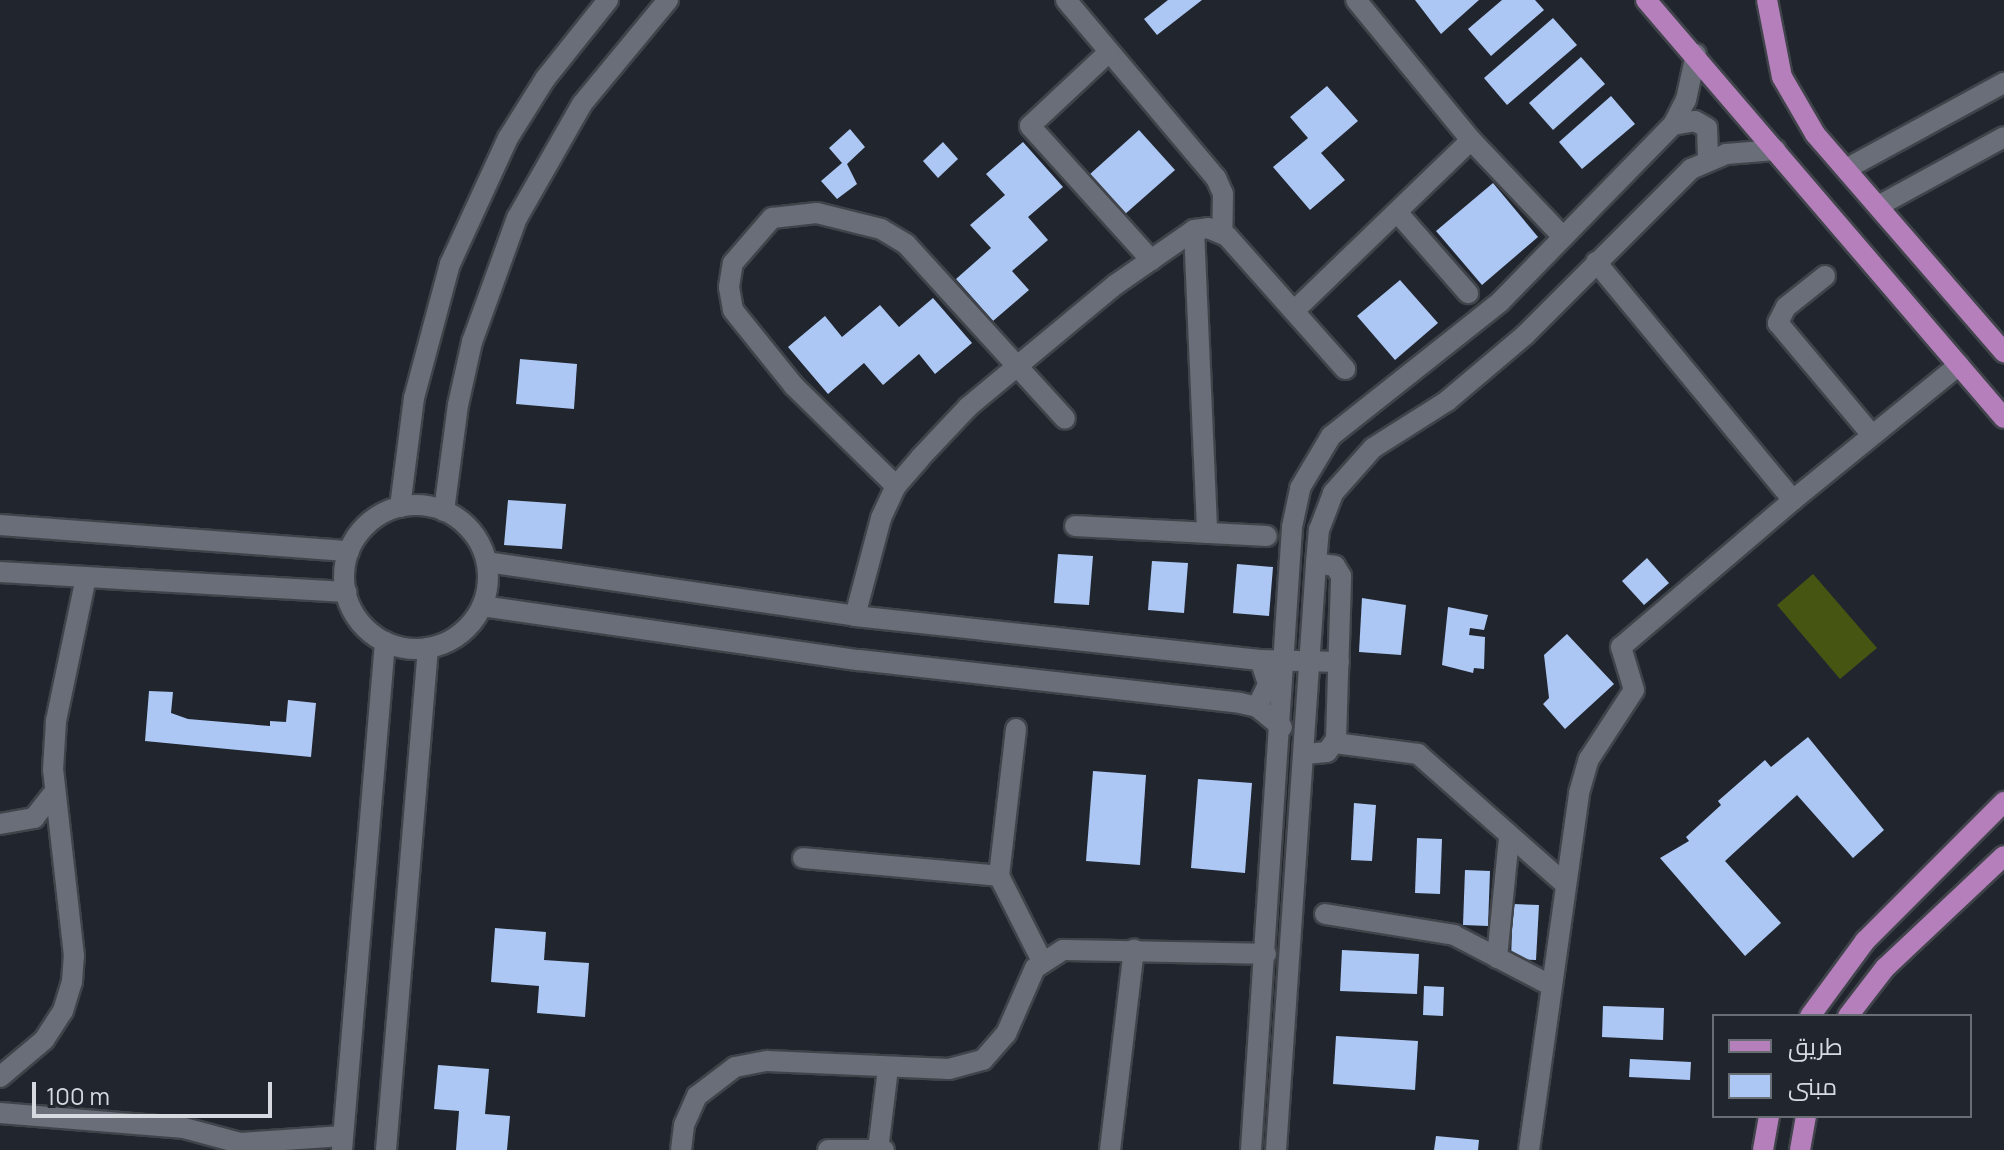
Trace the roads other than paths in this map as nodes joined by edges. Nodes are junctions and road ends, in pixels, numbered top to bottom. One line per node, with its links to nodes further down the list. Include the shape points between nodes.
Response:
1 (608, 0): 35 (street, via 545,79 508,138 456,251 414,398)
2 (668, 0): 36 (street, via 582,104 517,218 472,342)
3 (1066, 0): 7 (street)
4 (1356, 0): 12 (street)
5 (1646, 0): 8 (main road)
6 (1767, 0): 15 (main road, via 1773,45 1796,106)
7 (1109, 52): 19 (street, via 1216,178 1223,194); 21 (street, via 1030,126)
8 (1696, 54): 10 (street, via 1686,100); 13 (main road)
9 (2004, 83): 15 (street)
10 (1673, 125): 14 (street, via 1695,121 1707,128); 20 (street)
11 (2004, 137): 16 (street)
12 (1471, 140): 17 (street); 20 (street)
13 (1776, 150): 14 (street, via 1743,150); 27 (main road)
14 (1708, 160): 22 (street, via 1675,182)
15 (1846, 169): 16 (main road)
16 (1880, 205): 26 (main road)
17 (1397, 212): 24 (street); 25 (street)
18 (1194, 230): 19 (street); 21 (street); 39 (street)
19 (1222, 233): 25 (street)
20 (1563, 237): 52 (street, via 1472,327 1346,422 1319,452 1295,507)
21 (1151, 260): 28 (street)
22 (1596, 262): 34 (street); 43 (street, via 1487,369 1357,461 1325,511)
23 (1825, 276): 32 (street, via 1786,307 1778,323)
24 (1468, 293)
25 (1294, 311): 29 (street)
26 (2004, 352)
27 (1959, 365): 30 (main road); 32 (street)
28 (1017, 366): 31 (street); 33 (street, via 968,407); 33 (street, via 906,244 881,229 817,213 780,215 762,225 733,263 733,310 794,386)
29 (1345, 369)
30 (2004, 418)
31 (1065, 419)
32 (1872, 435): 34 (street)
33 (896, 486): 48 (street, via 881,518)
34 (1793, 500): 67 (street, via 1621,647 1634,690 1589,759)
35 (400, 507): 36 (street); 41 (street, via 378,516)
36 (444, 511): 42 (street, via 478,540)
37 (0, 525): 41 (street)
38 (1075, 526): 39 (street)
39 (1207, 533): 40 (street)
40 (1267, 536)
41 (349, 551): 46 (street)
42 (487, 562): 47 (street); 48 (street)
43 (1316, 563): 53 (street); 54 (street, via 1335,566 1341,573)
44 (0, 572): 45 (street)
45 (86, 578): 46 (street); 60 (street, via 56,721)
46 (346, 592): 49 (street, via 367,630)
47 (482, 606): 50 (street, via 451,641); 55 (street, via 859,660)
48 (855, 616): 51 (street)
49 (385, 642): 50 (street); 83 (street)
50 (428, 648): 84 (street)
51 (1260, 660): 52 (street); 55 (street, via 1268,684)
52 (1285, 660): 53 (street); 56 (street)
53 (1310, 661): 54 (street); 59 (street)
54 (1339, 662): 58 (street)
55 (1257, 707): 56 (street)
56 (1282, 727): 69 (street)
57 (1016, 729): 66 (street)
58 (1335, 743): 59 (street, via 1327,752); 63 (street, via 1418,754)
59 (1305, 754): 70 (street)
60 (53, 794): 62 (street, via 34,818); 79 (street, via 74,956 72,982 50,1033)
61 (2004, 802): 76 (main road, via 1865,941)
62 (0, 824)
63 (1509, 837): 67 (street); 73 (street)
64 (2004, 856): 77 (main road, via 1885,968)
65 (803, 858): 66 (street)
66 (999, 876): 74 (street)
67 (1564, 883): 75 (street)
68 (1325, 914): 73 (street, via 1454,935)
69 (1269, 921): 70 (street); 72 (street)
70 (1293, 923): 90 (street)
71 (1134, 949): 72 (street); 74 (street, via 1075,948); 88 (street)
72 (1266, 954): 89 (street)
73 (1497, 958): 75 (street)
74 (1042, 961): 78 (street, via 1029,977 1000,1044 983,1060 961,1068)
75 (1550, 985): 91 (street)
76 (1811, 1014)
77 (1850, 1014)
78 (888, 1068): 85 (street, via 767,1061 735,1067 697,1096 684,1125); 87 (street)
79 (0, 1077)
80 (0, 1113): 83 (street, via 184,1128 240,1143)
81 (1769, 1118): 92 (main road)
82 (1806, 1118): 93 (main road)
83 (343, 1143)
84 (386, 1150)
85 (681, 1150)
86 (828, 1150): 87 (street)
87 (881, 1150)
88 (1110, 1150)
89 (1251, 1150)
90 (1276, 1150)
91 (1529, 1150)
92 (1763, 1150)
93 (1800, 1150)

